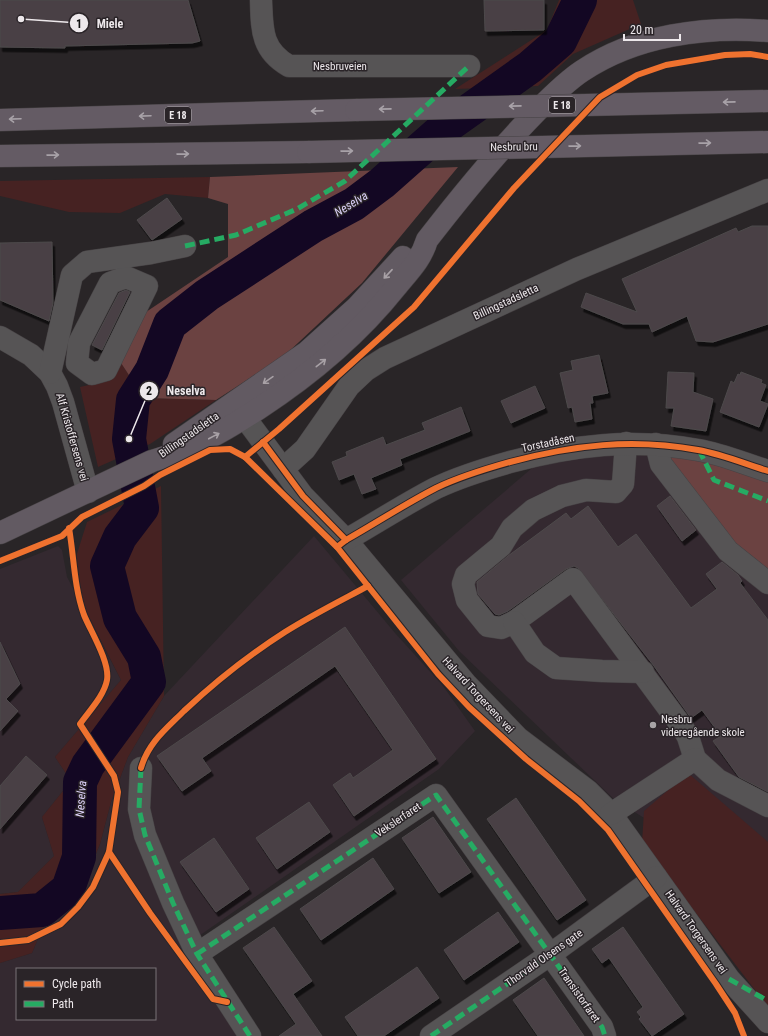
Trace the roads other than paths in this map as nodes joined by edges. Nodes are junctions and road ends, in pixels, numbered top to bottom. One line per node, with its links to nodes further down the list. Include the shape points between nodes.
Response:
1 (261, 0): 3 (street, Nesbruveien, via 262,30 267,47 277,59 289,66)
2 (768, 31): 14 (main road, Billingstadsletta, via 721,30 659,38 615,54 583,70 558,90 515,134 427,240 414,246 357,307)
3 (469, 66)
4 (768, 101): 5 (highway, E 18, one-way to 5, bridge)
5 (0, 120)
6 (768, 142): 7 (highway, Nesbru bru, one-way to 6, bridge)
7 (0, 156)
8 (768, 190): 17 (street, Billingstadsletta, via 577,269 385,358 366,370 349,386 306,449)
9 (185, 246): 10 (street)
10 (151, 253): 11 (street, via 153,273); 13 (street, via 87,262 72,275)
11 (147, 286)
12 (0, 337): 13 (street, Alf Kristoffersens vei, via 31,355)
13 (50, 373): 19 (street, Alf Kristoffersens vei, via 63,402)
14 (239, 411): 17 (street, Halvard Torgersens vei); 19 (main road, Billingstadsletta, via 186,435 152,461)
15 (626, 443): 16 (street, Torstadåsen); 21 (street, Torstadåsen, via 552,451 479,471 436,488); 23 (street, via 623,484 616,492 586,490 562,496 533,510 512,528 501,546 466,575 464,584 467,600 488,626 501,628)
16 (656, 444): 18 (street, Torstadåsen, via 699,450); 22 (street, via 661,464 728,551)
17 (283, 468): 21 (street, Halvard Torgersens vei, via 303,496)
18 (768, 471)
19 (88, 492): 20 (main road)
20 (0, 533)
21 (346, 540): 28 (street, Halvard Torgersens vei, via 424,636 518,738 588,792)
22 (768, 583)
23 (514, 622): 24 (street, via 535,653 556,668); 24 (street, via 573,579)
24 (643, 672): 25 (street, via 683,728)
25 (695, 759): 27 (street, via 718,780); 28 (street)
26 (141, 768): 30 (street, via 139,809 145,835)
27 (768, 806)
28 (611, 814): 29 (street, Halvard Torgersens vei)
29 (656, 877): 31 (street, Thorvald Olsens gate); 32 (street, Halvard Torgersens vei, via 729,979)
30 (197, 954): 31 (street, Vekslerfaret, via 436,795); 34 (street)
31 (551, 954): 33 (street, Transistorfaret); 35 (street, Thorvald Olsens gate)
32 (768, 1022)
33 (609, 1033)
34 (250, 1036)
35 (431, 1036)

